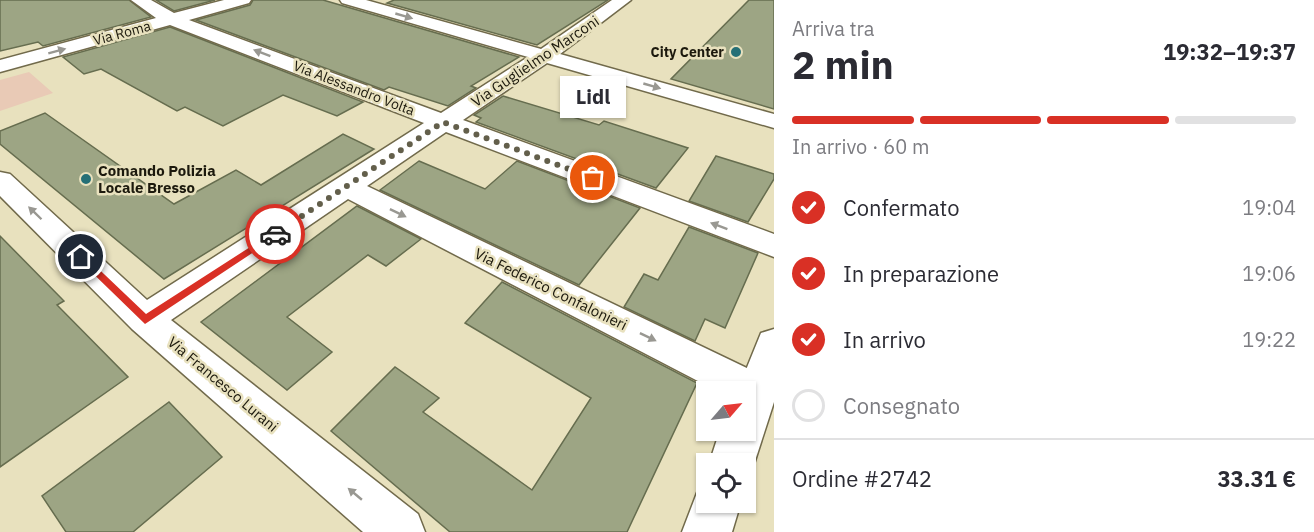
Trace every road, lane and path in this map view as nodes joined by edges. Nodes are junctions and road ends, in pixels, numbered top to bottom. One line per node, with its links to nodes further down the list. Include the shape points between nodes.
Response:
1 (139, 0): 5 (street, Via Alessandro Volta)
2 (243, 0): 5 (street, Via Roma)
3 (348, 0): 6 (street, one-way to 6)
4 (623, 0): 6 (street, Via Guglielmo Marconi)
5 (172, 20): 7 (street, Via Roma, one-way to 5); 9 (street, Via Alessandro Volta, one-way to 5)
6 (544, 56): 8 (street, one-way to 8); 9 (street, Via Guglielmo Marconi)
7 (0, 66)
8 (774, 121)
9 (443, 122): 11 (street, Via Guglielmo Marconi); 12 (street, Via Alessandro Volta, one-way to 9)
10 (0, 180): 13 (street, Via Francesco Lurani, one-way to 10)
11 (346, 187): 13 (street, Via Guglielmo Marconi); 15 (street, Via Federico Confalonieri, one-way to 15)
12 (774, 246)
13 (145, 320): 18 (street, Via Francesco Lurani, one-way to 13)
14 (774, 344): 16 (street)
15 (705, 381)
16 (756, 393)
17 (713, 513): 19 (street)
18 (400, 532)
19 (707, 532)

